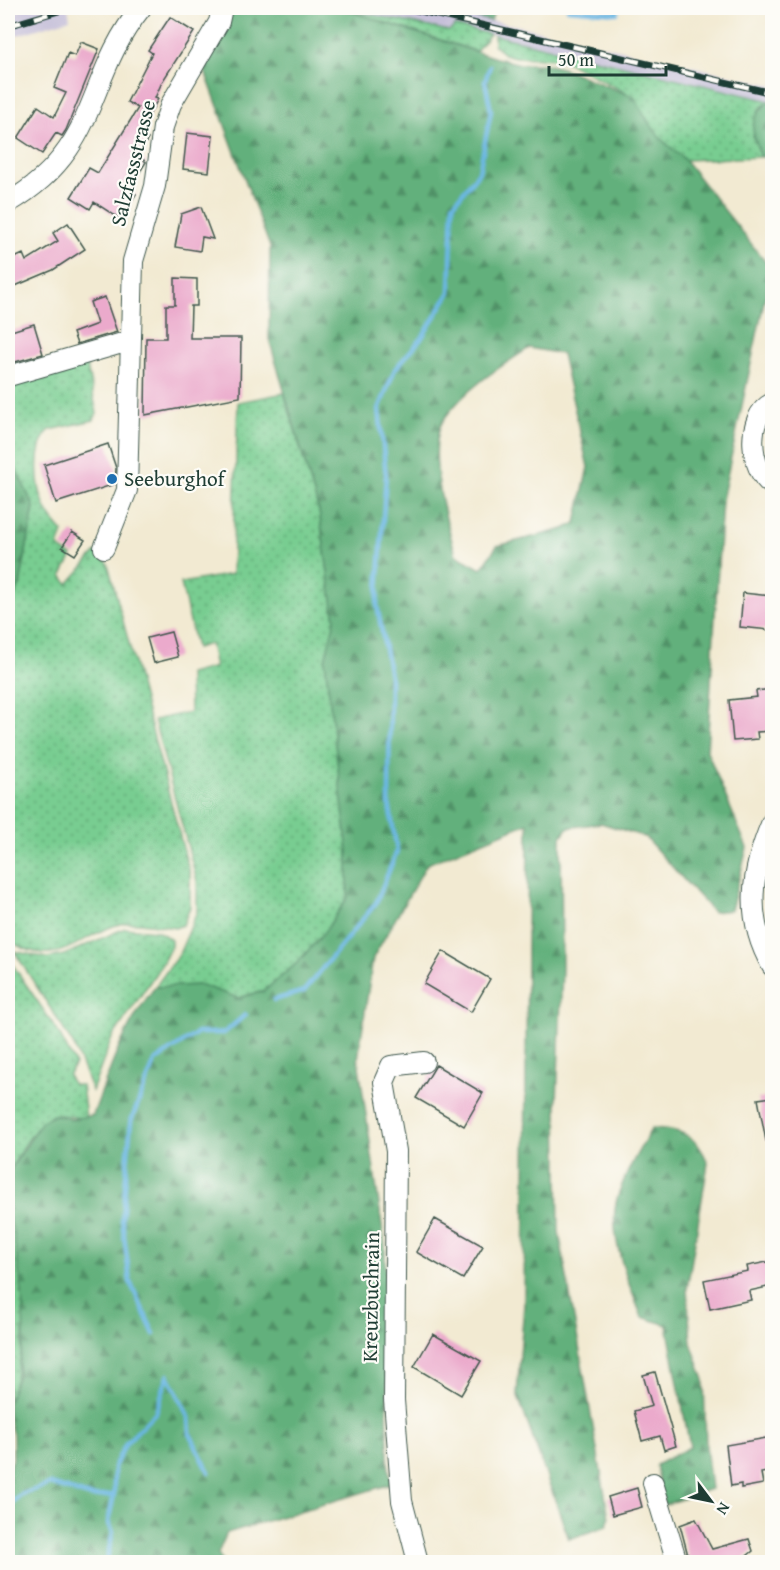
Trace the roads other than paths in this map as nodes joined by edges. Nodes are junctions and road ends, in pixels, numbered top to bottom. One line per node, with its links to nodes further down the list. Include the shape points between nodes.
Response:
1 (141, 8): 3 (street, via 118,43 90,114 73,145 57,166)
2 (222, 8): 4 (street, Salzfassstrasse, via 219,22 177,92 164,127 155,186 133,261)
3 (8, 203)
4 (129, 341): 5 (street); 8 (street, Salzfassstrasse, via 127,490)
5 (9, 376)
6 (772, 403): 7 (street, via 757,420 754,450 757,470)
7 (772, 485)
8 (104, 548)
9 (772, 822): 10 (street, via 752,888 759,940)
10 (772, 966)
11 (424, 1062): 13 (street, Kreuzbuchrain, via 391,1066 384,1082 396,1151 396,1422 402,1501)
12 (653, 1483): 14 (street)
13 (418, 1563)
14 (677, 1563)

